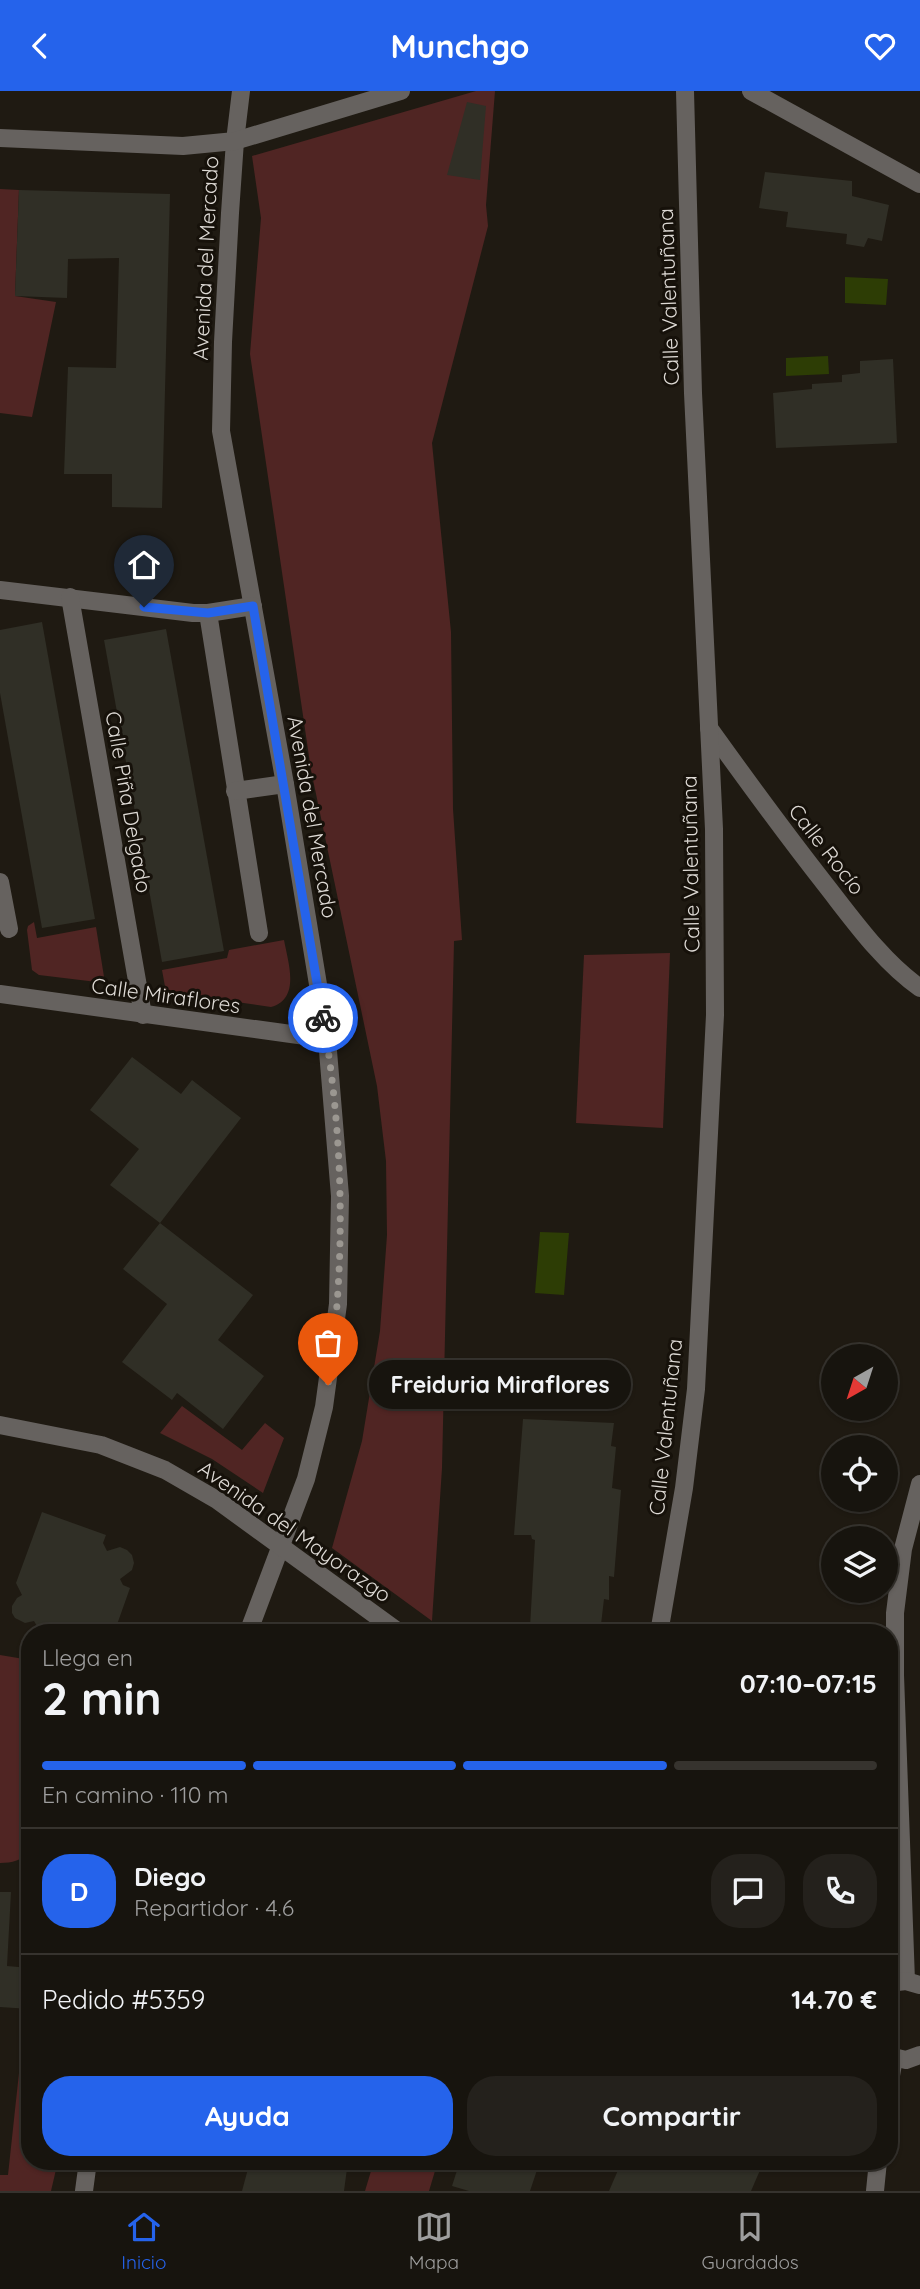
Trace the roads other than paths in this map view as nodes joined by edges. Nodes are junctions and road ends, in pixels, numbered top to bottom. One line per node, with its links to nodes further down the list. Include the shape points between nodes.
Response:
1 (241, 91): 6 (street, Avenida del Mercado)
2 (401, 91): 6 (street)
3 (685, 91): 12 (street, Calle Valentuñana)
4 (751, 91): 7 (street)
5 (0, 138): 6 (street, via 183,146)
6 (235, 141): 10 (street, Avenida del Mercado, via 221,431)
7 (920, 184)
8 (0, 590): 9 (street)
9 (70, 597): 11 (street); 20 (street, Calle Piña Delgado)
10 (253, 606): 11 (street); 13 (street, Avenida del Mercado)
11 (208, 613): 14 (street)
12 (709, 728): 18 (street, Calle Rocío, via 861,931); 27 (street, Calle Valentuñana, via 715,1015 696,1389)
13 (285, 784): 14 (street); 21 (street, Avenida del Mercado)
14 (235, 791): 17 (street)
15 (0, 882): 16 (street)
16 (9, 929)
17 (259, 933)
18 (920, 988)
19 (0, 995): 20 (street, Calle Miraflores)
20 (143, 1016): 21 (street, Calle Miraflores)
21 (327, 1039): 24 (street, Avenida del Mercado, via 340,1196 338,1304 315,1450)
22 (0, 1425): 24 (street, Avenida del Mayorazgo, via 101,1445 165,1470 218,1500)
23 (920, 1484): 28 (street, via 902,1549)
24 (280, 1545): 25 (street, Avenida del Mercado); 26 (street, Avenida del Mayorazgo)
25 (251, 1624)
26 (388, 1624)
27 (661, 1624)
28 (895, 1624)
29 (898, 1767): 30 (street)
30 (905, 1983)
31 (920, 2055): 32 (street)
32 (898, 2058)
33 (87, 2170): 35 (street)
34 (877, 2170): 36 (street)
35 (84, 2191)
36 (875, 2191)

